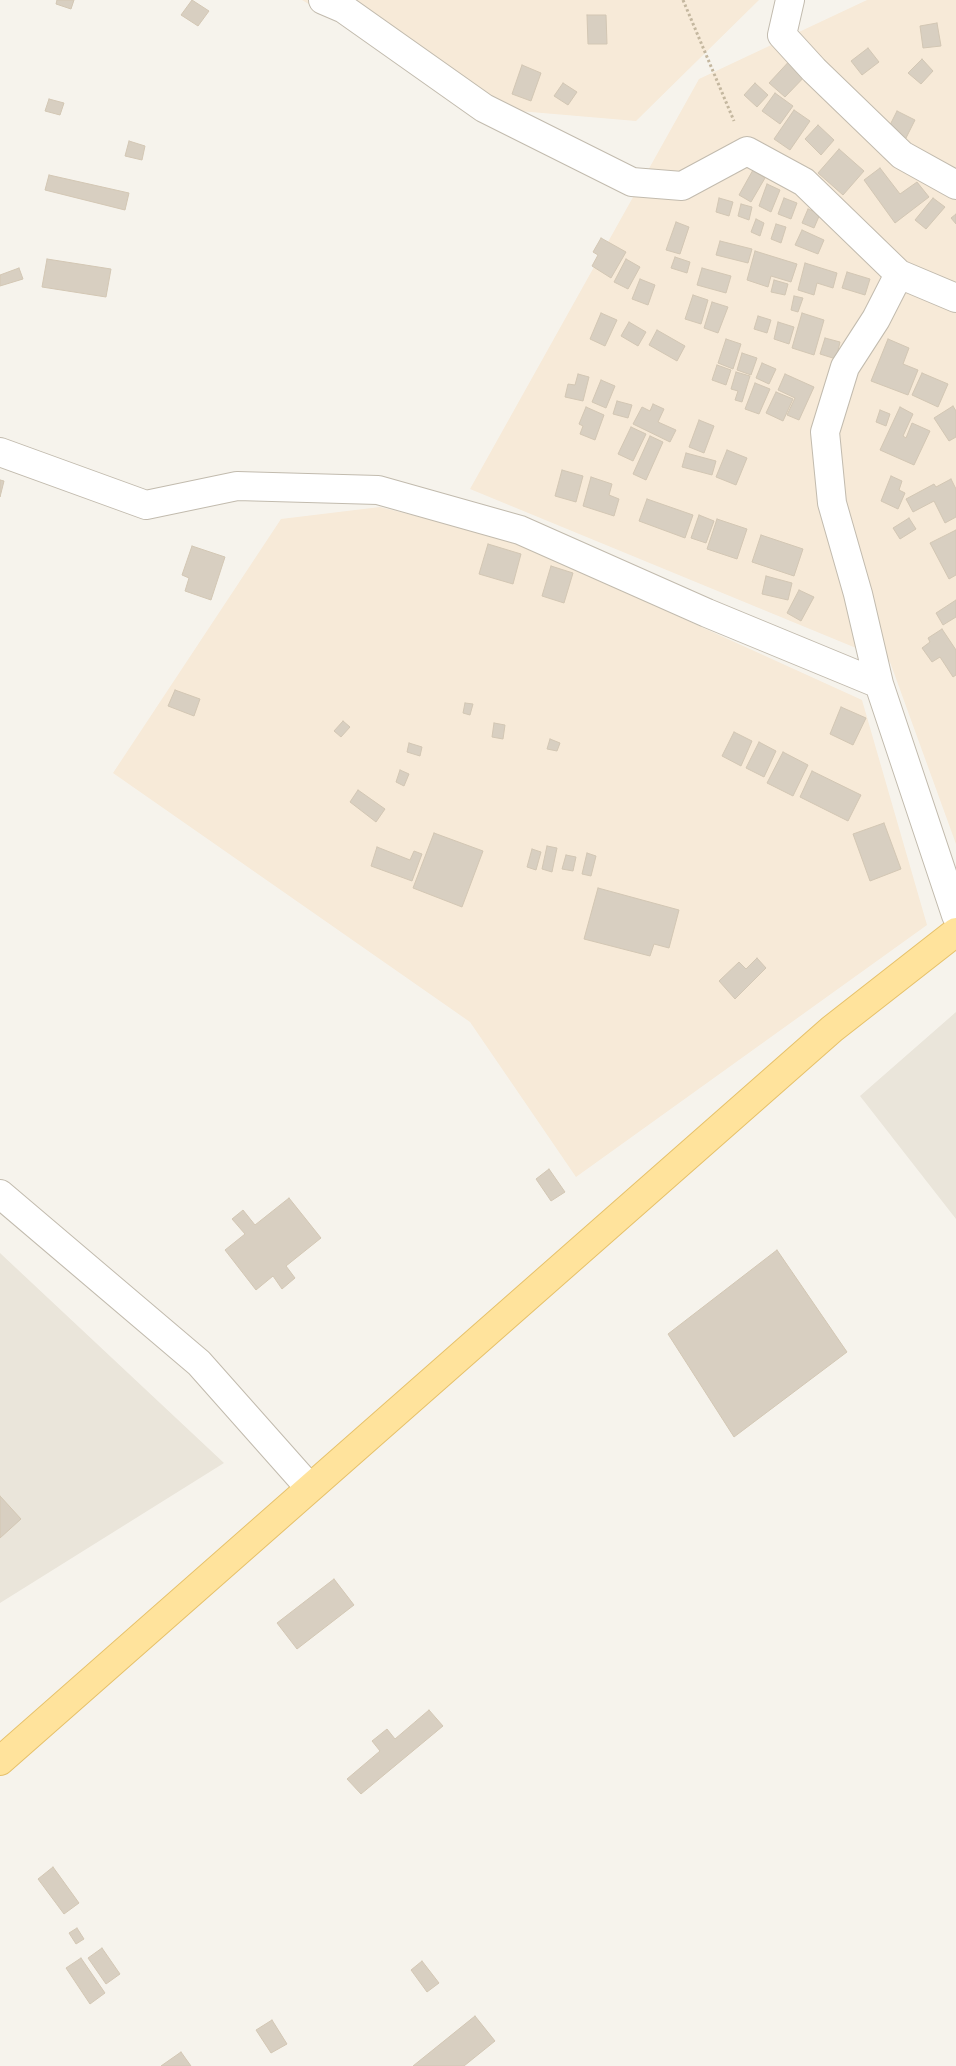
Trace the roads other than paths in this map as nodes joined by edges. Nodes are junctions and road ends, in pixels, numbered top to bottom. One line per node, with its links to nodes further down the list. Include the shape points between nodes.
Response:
1 (323, 0): 4 (street, via 344,9 484,108 632,182 682,186 747,151 804,182)
2 (790, 0): 3 (street, via 782,35 902,155)
3 (956, 185)
4 (900, 274): 5 (street); 7 (street, via 876,320 845,367 825,432 832,503)
5 (956, 298)
6 (0, 452): 7 (street, via 146,505 238,486 378,490 520,530 707,613)
7 (879, 684): 8 (street)
8 (956, 916)
9 (956, 932): 11 (main road, via 832,1029)
10 (0, 1194): 11 (street, via 199,1363)
11 (309, 1487): 12 (main road)
12 (0, 1761)

